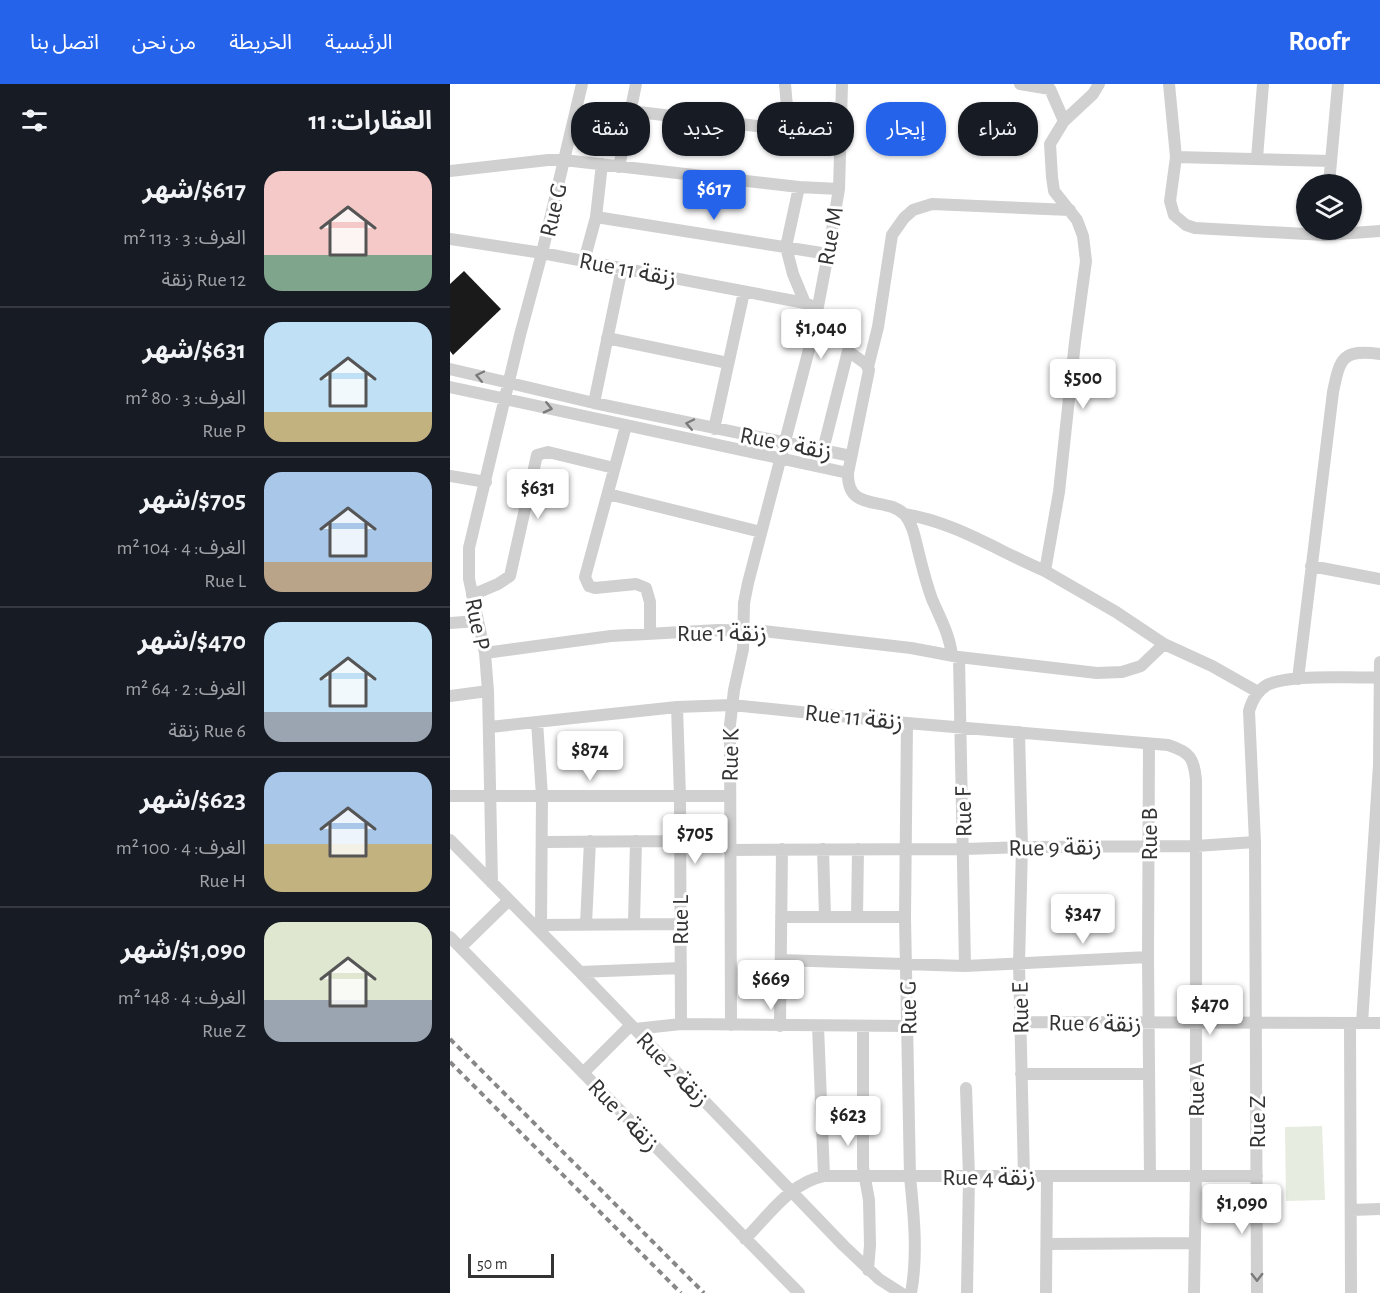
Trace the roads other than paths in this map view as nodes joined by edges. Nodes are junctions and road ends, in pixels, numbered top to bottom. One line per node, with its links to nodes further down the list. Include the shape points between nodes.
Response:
1 (580, 84): 20 (street, Rue G)
2 (636, 84): 10 (street)
3 (784, 84): 11 (street)
4 (842, 84): 12 (street, Rue M)
5 (1020, 84): 14 (street, via 1050,89)
6 (1099, 84): 14 (street)
7 (1169, 84): 18 (street)
8 (1263, 84): 19 (street)
9 (1338, 84): 21 (street)
10 (632, 102)
11 (786, 102)
12 (842, 102)
13 (650, 113): 15 (street)
14 (1064, 121): 28 (street, via 1050,144 1050,159 1054,191)
15 (757, 125)
16 (622, 156): 23 (street)
17 (840, 156): 27 (street, Rue M)
18 (1176, 157): 19 (street); 30 (street, via 1170,201 1174,215 1186,225)
19 (1257, 158): 21 (street)
20 (564, 160): 22 (street); 24 (street); 35 (street, Rue G)
21 (1331, 161): 25 (street)
22 (602, 164): 23 (street); 29 (street)
23 (620, 167): 26 (street)
24 (450, 171)
25 (1330, 174)
26 (799, 187): 27 (street); 34 (street)
27 (839, 189): 36 (street, Rue M)
28 (1070, 210): 46 (street, via 932,204 913,210 892,235); 65 (street, via 1083,236 1086,261)
29 (596, 217): 34 (street); 37 (street)
30 (1296, 231)
31 (1362, 231): 32 (street)
32 (1380, 231)
33 (450, 239): 35 (street, Rue 11 زنقة)
34 (786, 247): 36 (street); 40 (street, via 793,274)
35 (542, 253): 37 (street, Rue 11 زنقة); 41 (street, Rue G)
36 (828, 254): 40 (street, Rue M)
37 (584, 261): 38 (street, Rue 11 زنقة)
38 (622, 268): 39 (street, Rue 11 زنقة); 42 (street)
39 (744, 292): 40 (street, Rue 11 زنقة); 44 (street)
40 (811, 305): 53 (street, Rue M, via 812,338)
41 (520, 335): 47 (street, Rue P)
42 (607, 338): 44 (street); 50 (street)
43 (1380, 354): 64 (street, via 1352,354 1337,371)
44 (728, 363): 52 (street)
45 (450, 369): 47 (street, Rue 9 زنقة, one-way to 45)
46 (869, 373): 54 (street, via 860,358 848,351); 55 (street)
47 (509, 382): 49 (street, Rue P); 50 (street, Rue 9 زنقة)
48 (450, 387): 49 (street, Rue 9 زنقة)
49 (505, 399): 51 (street, Rue 9 زنقة, one-way to 51); 60 (street, Rue P)
50 (594, 403): 52 (street, Rue 9 زنقة, one-way to 50)
51 (626, 426): 56 (street, Rue 9 زنقة); 57 (street)
52 (714, 429): 53 (street, Rue 9 زنقة)
53 (784, 442): 54 (street, Rue 9 زنقة); 56 (street, Rue M)
54 (823, 450): 55 (street, Rue 9 زنقة)
55 (850, 456): 58 (street, Rue 9 زنقة)
56 (780, 458): 58 (street, Rue 9 زنقة); 63 (street, Rue M)
57 (614, 468): 61 (street); 67 (street, via 548,452 537,455 512,571 507,579)
58 (848, 473): 62 (street, via 854,494)
59 (450, 476): 60 (street)
60 (486, 482): 67 (street, Rue P, via 469,548)
61 (608, 494): 63 (street); 71 (street, via 585,579 595,588 636,584 646,588)
62 (904, 514): 65 (street, via 927,518 977,537); 74 (street, Rue F, via 912,526 932,598)
63 (761, 532): 70 (street, Rue M, via 746,593)
64 (1311, 566): 66 (street); 77 (street)
65 (1046, 571): 72 (street)
66 (1380, 579)
67 (472, 595): 68 (street, Rue P)
68 (478, 621): 69 (street); 73 (street, Rue P)
69 (450, 623)
70 (743, 631): 71 (street, Rue 1 زنقة); 74 (street, Rue 1 زنقة, via 911,648); 81 (street, Rue K)
71 (650, 634): 73 (street, Rue 1 زنقة)
72 (1164, 644): 74 (street, Rue 1 زنقة, via 1141,666 1122,672); 79 (street)
73 (485, 653): 78 (street, Rue P)
74 (956, 657): 85 (street, Rue F)
75 (1380, 662): 76 (street)
76 (1380, 677): 77 (street); 89 (street)
77 (1298, 679): 79 (street, via 1268,685)
78 (489, 692): 80 (street); 86 (street, Rue P)
79 (1258, 692): 102 (street, via 1249,711)
80 (450, 696)
81 (732, 705): 82 (street, Rue 11 زنقة); 84 (street, Rue 11 زنقة); 95 (street, Rue K)
82 (677, 707): 83 (street, Rue 11 زنقة); 94 (street, Rue L)
83 (537, 722): 86 (street, Rue 11 زنقة); 93 (street)
84 (907, 723): 85 (street, Rue 11 زنقة); 109 (street, Rue G)
85 (960, 726): 87 (street, Rue 11 زنقة); 110 (street, Rue F)
86 (490, 727): 91 (street, Rue P)
87 (1019, 732): 88 (street, Rue 11 زنقة); 105 (street, Rue E)
88 (1149, 744): 90 (street, Rue 11 زنقة, via 1168,745 1186,753 1194,765); 103 (street, Rue B)
89 (1379, 764): 96 (street)
90 (1196, 780): 104 (street, Rue A)
91 (490, 795): 92 (street); 93 (street); 113 (street, Rue P)
92 (450, 796)
93 (542, 796): 94 (street); 101 (street)
94 (680, 796): 95 (street); 98 (street, Rue L)
95 (729, 796): 111 (street, Rue K)
96 (1377, 831): 112 (street)
97 (450, 840): 113 (street, Rue 2 زنقة)
98 (680, 840): 100 (street); 121 (street, Rue L)
99 (590, 841): 100 (street); 101 (street); 120 (street)
100 (636, 841): 119 (street)
101 (543, 842): 122 (street)
102 (1255, 842): 104 (street, Rue 9 زنقة); 135 (street)
103 (1149, 846): 104 (street, Rue 9 زنقة); 105 (street, Rue 9 زنقة); 126 (street, Rue B)
104 (1196, 846): 134 (street, Rue A)
105 (1022, 847): 110 (street, Rue 9 زنقة); 128 (street, Rue E)
106 (782, 849): 107 (street, Rue 9 زنقة); 111 (street, Rue 9 زنقة); 115 (street)
107 (823, 849): 108 (street, Rue 9 زنقة); 116 (street)
108 (858, 849): 109 (street, Rue 9 زنقة); 117 (street)
109 (906, 849): 110 (street, Rue 9 زنقة); 118 (street, Rue G)
110 (964, 849): 130 (street, Rue F)
111 (729, 850): 140 (street, Rue K)
112 (1376, 876): 123 (street)
113 (492, 883): 114 (street, Rue 2 زنقة)
114 (509, 900): 122 (street, Rue 2 زنقة); 125 (street)
115 (781, 917): 116 (street); 127 (street)
116 (825, 917): 117 (street)
117 (857, 917): 118 (street)
118 (905, 917): 129 (street, Rue G)
119 (634, 923): 120 (street); 121 (street)
120 (586, 924): 122 (street)
121 (680, 924): 131 (street, Rue L)
122 (539, 927): 132 (street, Rue 2 زنقة)
123 (1374, 935): 139 (street)
124 (450, 937): 125 (street, Rue 1 زنقة)
125 (461, 947): 146 (street, Rue 1 زنقة)
126 (1148, 957): 128 (street); 138 (street, Rue B)
127 (781, 960): 129 (street); 141 (street)
128 (1019, 963): 130 (street); 133 (street, Rue E)
129 (907, 965): 130 (street); 144 (street, Rue G)
130 (965, 966)
131 (681, 968): 132 (street); 137 (street, Rue L)
132 (580, 972): 145 (street, Rue 2 زنقة)
133 (1021, 1022): 138 (street, Rue 6 زنقة); 147 (street, Rue E)
134 (1195, 1022): 135 (street, Rue 6 زنقة); 138 (street, Rue 6 زنقة); 153 (street, Rue A)
135 (1256, 1023): 139 (street, Rue 6 زنقة); 154 (street, Rue Z)
136 (1380, 1023): 139 (street, Rue 6 زنقة)
137 (681, 1024): 140 (street); 145 (street)
138 (1149, 1024): 148 (street, Rue B)
139 (1356, 1024): 161 (street)
140 (731, 1025): 141 (street)
141 (780, 1026): 142 (street)
142 (818, 1026): 143 (street); 150 (street)
143 (863, 1026): 144 (street); 151 (street)
144 (908, 1026): 155 (street, Rue G)
145 (633, 1027): 146 (street); 159 (street, Rue 2 زنقة)
146 (583, 1073): 162 (street, Rue 1 زنقة)
147 (1021, 1074): 148 (street); 157 (street, Rue E)
148 (1149, 1074): 152 (street, Rue B)
149 (966, 1088): 156 (street)
150 (824, 1176): 151 (street, Rue 4 زنقة); 159 (street, Rue 4 زنقة, via 805,1181)
151 (864, 1176): 155 (street, Rue 4 زنقة); 165 (street, via 869,1200)
152 (1150, 1176): 153 (street, Rue 4 زنقة); 158 (street, Rue 4 زنقة)
153 (1196, 1176): 154 (street, Rue 4 زنقة); 163 (street, Rue A)
154 (1257, 1176): 172 (street, Rue Z, one-way to 172)
155 (910, 1177): 156 (street, Rue 4 زنقة); 168 (street, Rue G, via 914,1200)
156 (969, 1177): 157 (street, Rue 4 زنقة); 169 (street)
157 (1024, 1177): 158 (street, Rue 4 زنقة)
158 (1047, 1177): 164 (street)
159 (791, 1192): 162 (street, Rue 4 زنقة); 165 (street, Rue 2 زنقة)
160 (1380, 1209): 161 (street)
161 (1351, 1210): 173 (street)
162 (745, 1239): 166 (street, Rue 1 زنقة)
163 (1195, 1243): 164 (street); 171 (street, Rue A)
164 (1047, 1244): 170 (street)
165 (868, 1270): 167 (street, Rue 2 زنقة)
166 (799, 1293)
167 (901, 1293)
168 (911, 1293)
169 (967, 1293)
170 (1046, 1293)
171 (1194, 1293)
172 (1257, 1293)
173 (1351, 1293)

